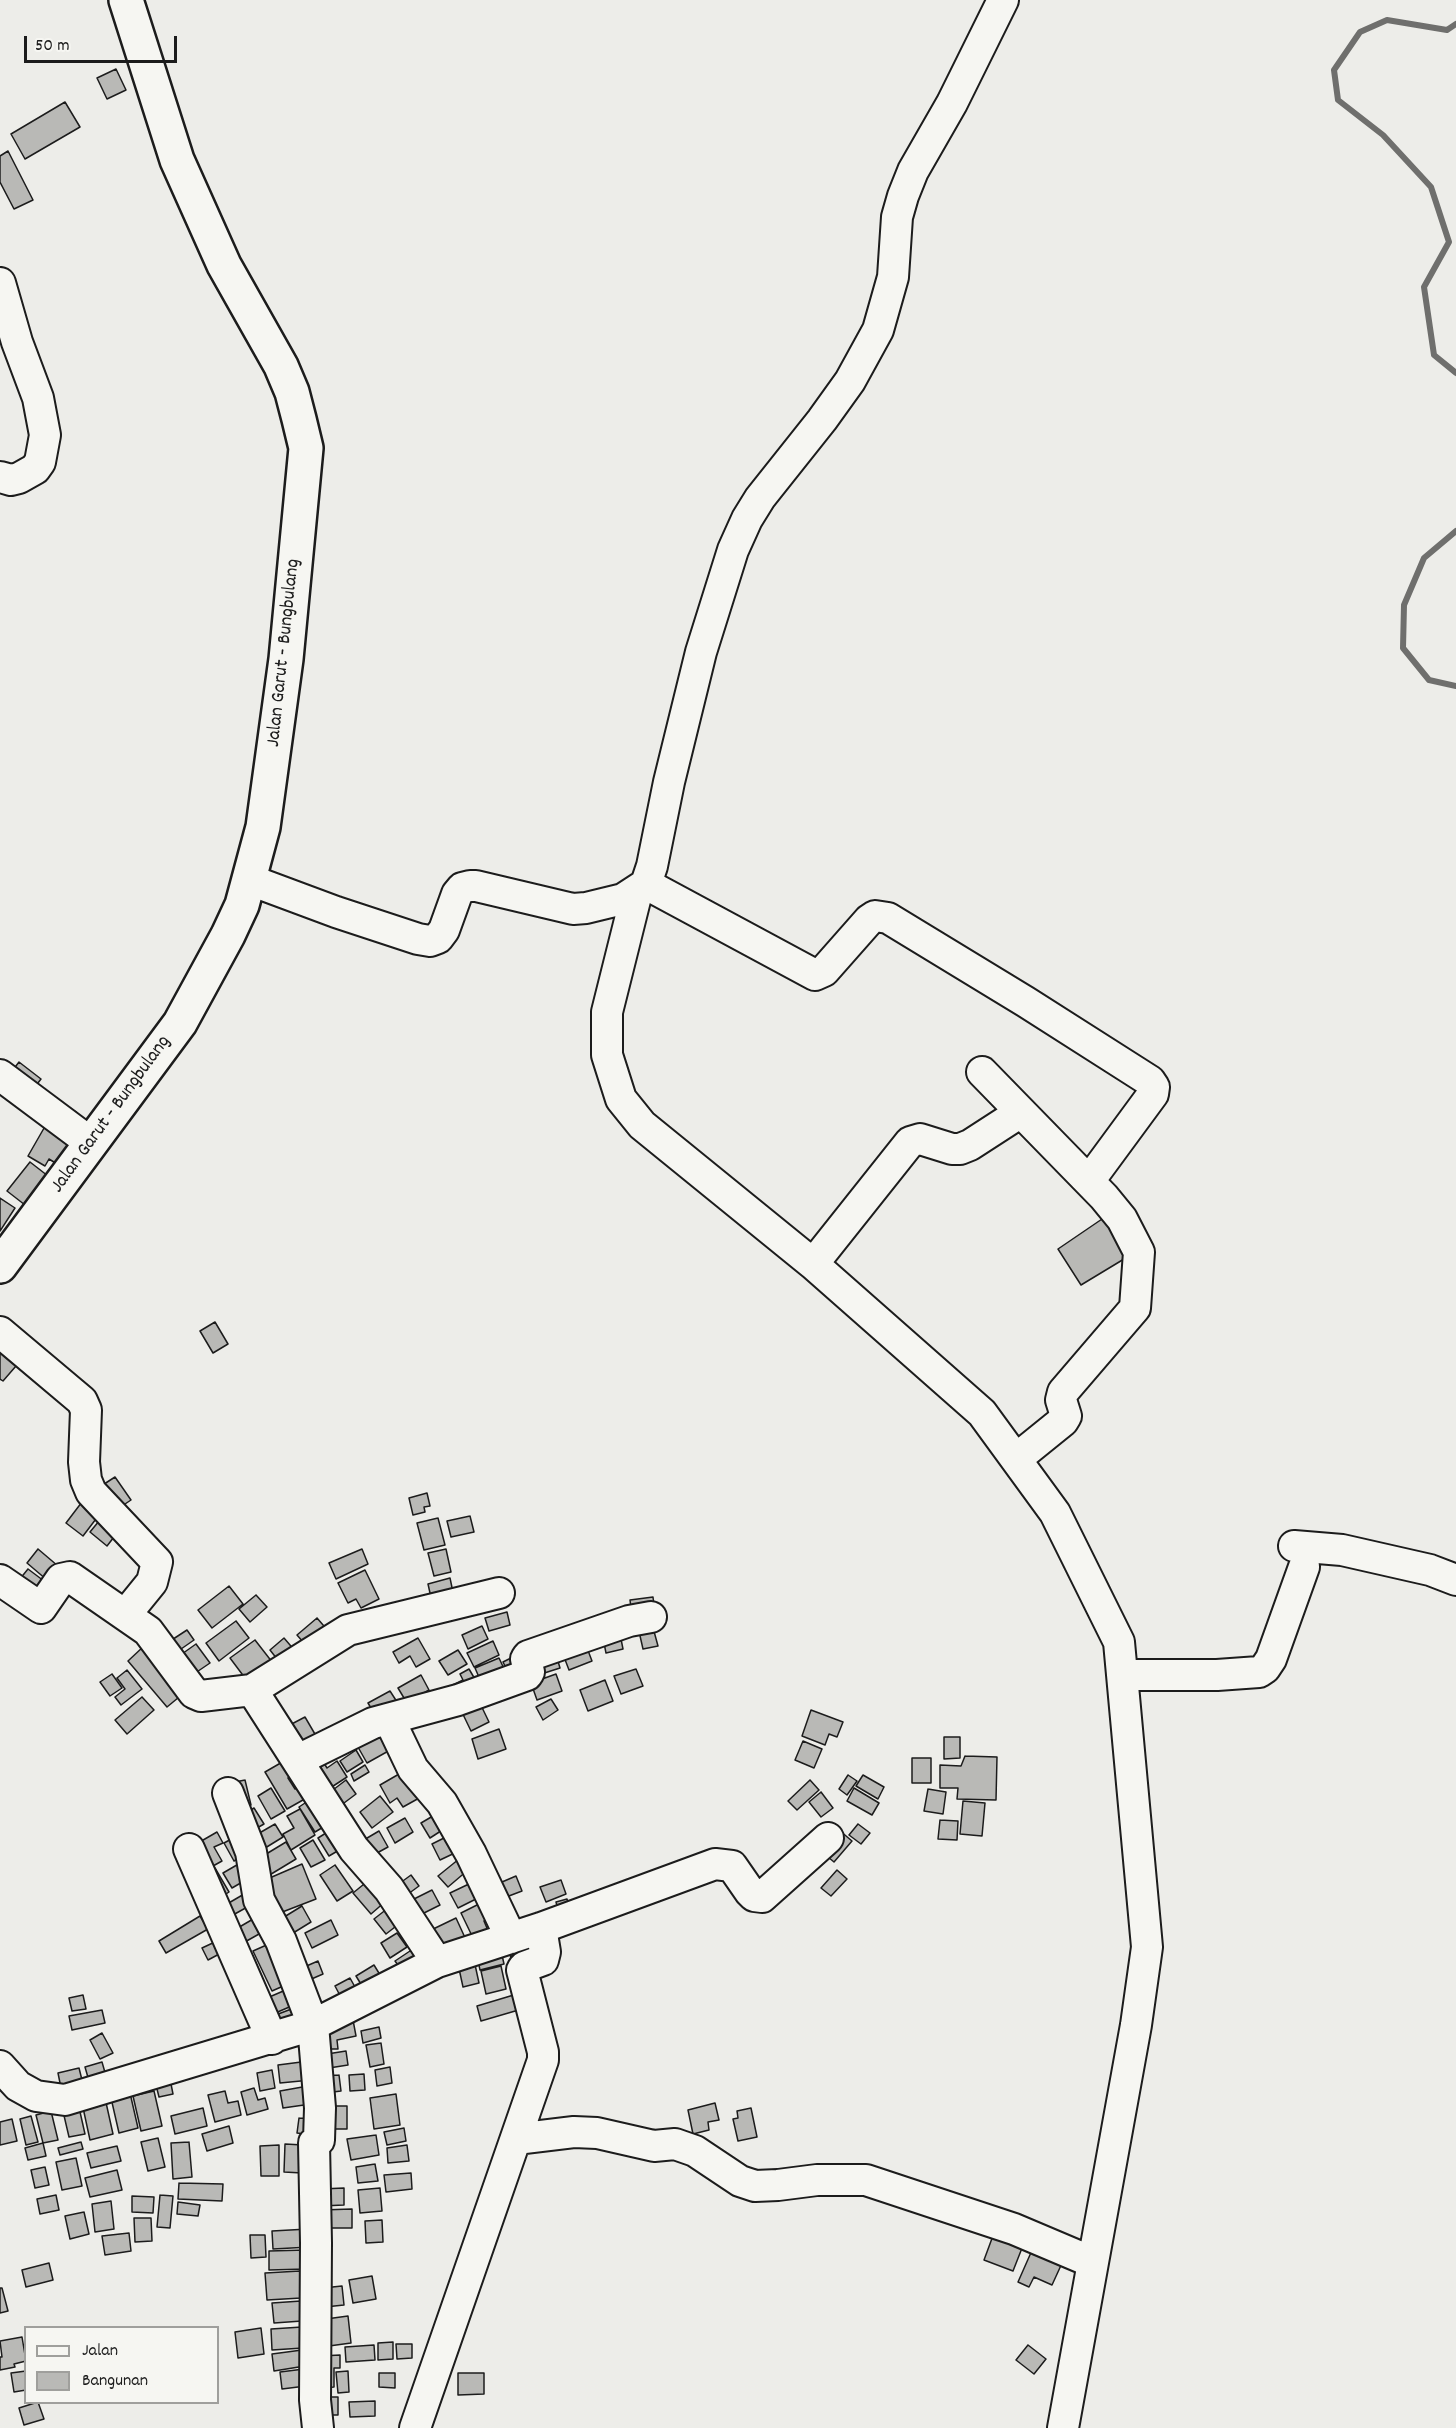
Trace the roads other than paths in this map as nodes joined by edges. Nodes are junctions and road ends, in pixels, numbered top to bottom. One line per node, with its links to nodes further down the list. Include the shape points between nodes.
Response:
1 (126, 0): 5 (main road, Jalan Garut - Bungbulang, via 177,160 224,265 281,366 306,448 286,659 263,827)
2 (1003, 0): 6 (street, via 903,196 897,217 893,277 878,330 850,381 751,512 733,550 698,661 652,866)
3 (0, 283): 4 (street, via 38,399 45,435 35,469 11,480)
4 (0, 477)
5 (250, 879): 6 (street, via 336,912 430,941 444,930 462,888 476,886 573,909 623,899); 10 (main road, Jalan Garut - Bungbulang, via 225,942 191,1005)
6 (641, 888): 11 (street, via 814,975 824,971 869,920 875,916 888,918 1150,1081 1153,1094); 12 (street, via 607,1012 607,1055 621,1099 642,1125)
7 (982, 1072): 9 (street)
8 (0, 1075): 10 (street)
9 (1021, 1112): 11 (street); 12 (street, via 960,1149 920,1139 910,1142)
10 (91, 1143): 13 (main road, Jalan Garut - Bungbulang)
11 (1089, 1181): 15 (street, via 1122,1218 1139,1252 1136,1308 1063,1392 1063,1421)
12 (813, 1264): 15 (street, via 982,1413)
13 (0, 1266)
14 (0, 1332): 19 (street, via 82,1401 86,1410 84,1462 91,1492 157,1562 152,1582)
15 (1016, 1459): 21 (street, via 1055,1513 1106,1615 1119,1642)
16 (0, 1580): 19 (street, via 41,1608 61,1579 70,1577)
17 (1456, 1580): 21 (street, via 1430,1570 1342,1550 1299,1556 1271,1659 1265,1668 1259,1672 1217,1675)
18 (499, 1593): 22 (street, via 348,1630)
19 (126, 1614): 22 (street, via 152,1635 194,1693 201,1696)
20 (651, 1617): 23 (street, via 528,1656 527,1675)
21 (1123, 1675): 35 (street, via 1147,1947)
22 (252, 1690): 24 (street)
23 (389, 1719): 24 (street); 29 (street, via 413,1769 442,1803 471,1854)
24 (298, 1760): 30 (street, via 354,1849 389,1889)
25 (228, 1793): 31 (street, via 251,1852 259,1900 281,1941)
26 (828, 1838): 28 (street, via 762,1898 750,1892 732,1866 715,1864)
27 (189, 1849): 32 (street)
28 (541, 1928): 29 (street); 34 (street, via 543,1960 522,1970 543,2060)
29 (512, 1938): 30 (street)
30 (437, 1962): 31 (street)
31 (313, 2025): 32 (street); 36 (street, via 320,2108 319,2140 314,2143)
32 (272, 2039): 33 (street, via 64,2100 36,2096 18,2086)
33 (0, 2066)
34 (516, 2139): 35 (street, via 574,2132 654,2146 675,2144 695,2151 740,2181 755,2186 866,2180 1014,2229); 37 (street)
35 (1092, 2262): 38 (street)
36 (318, 2428)
37 (415, 2428)
38 (1062, 2428)

